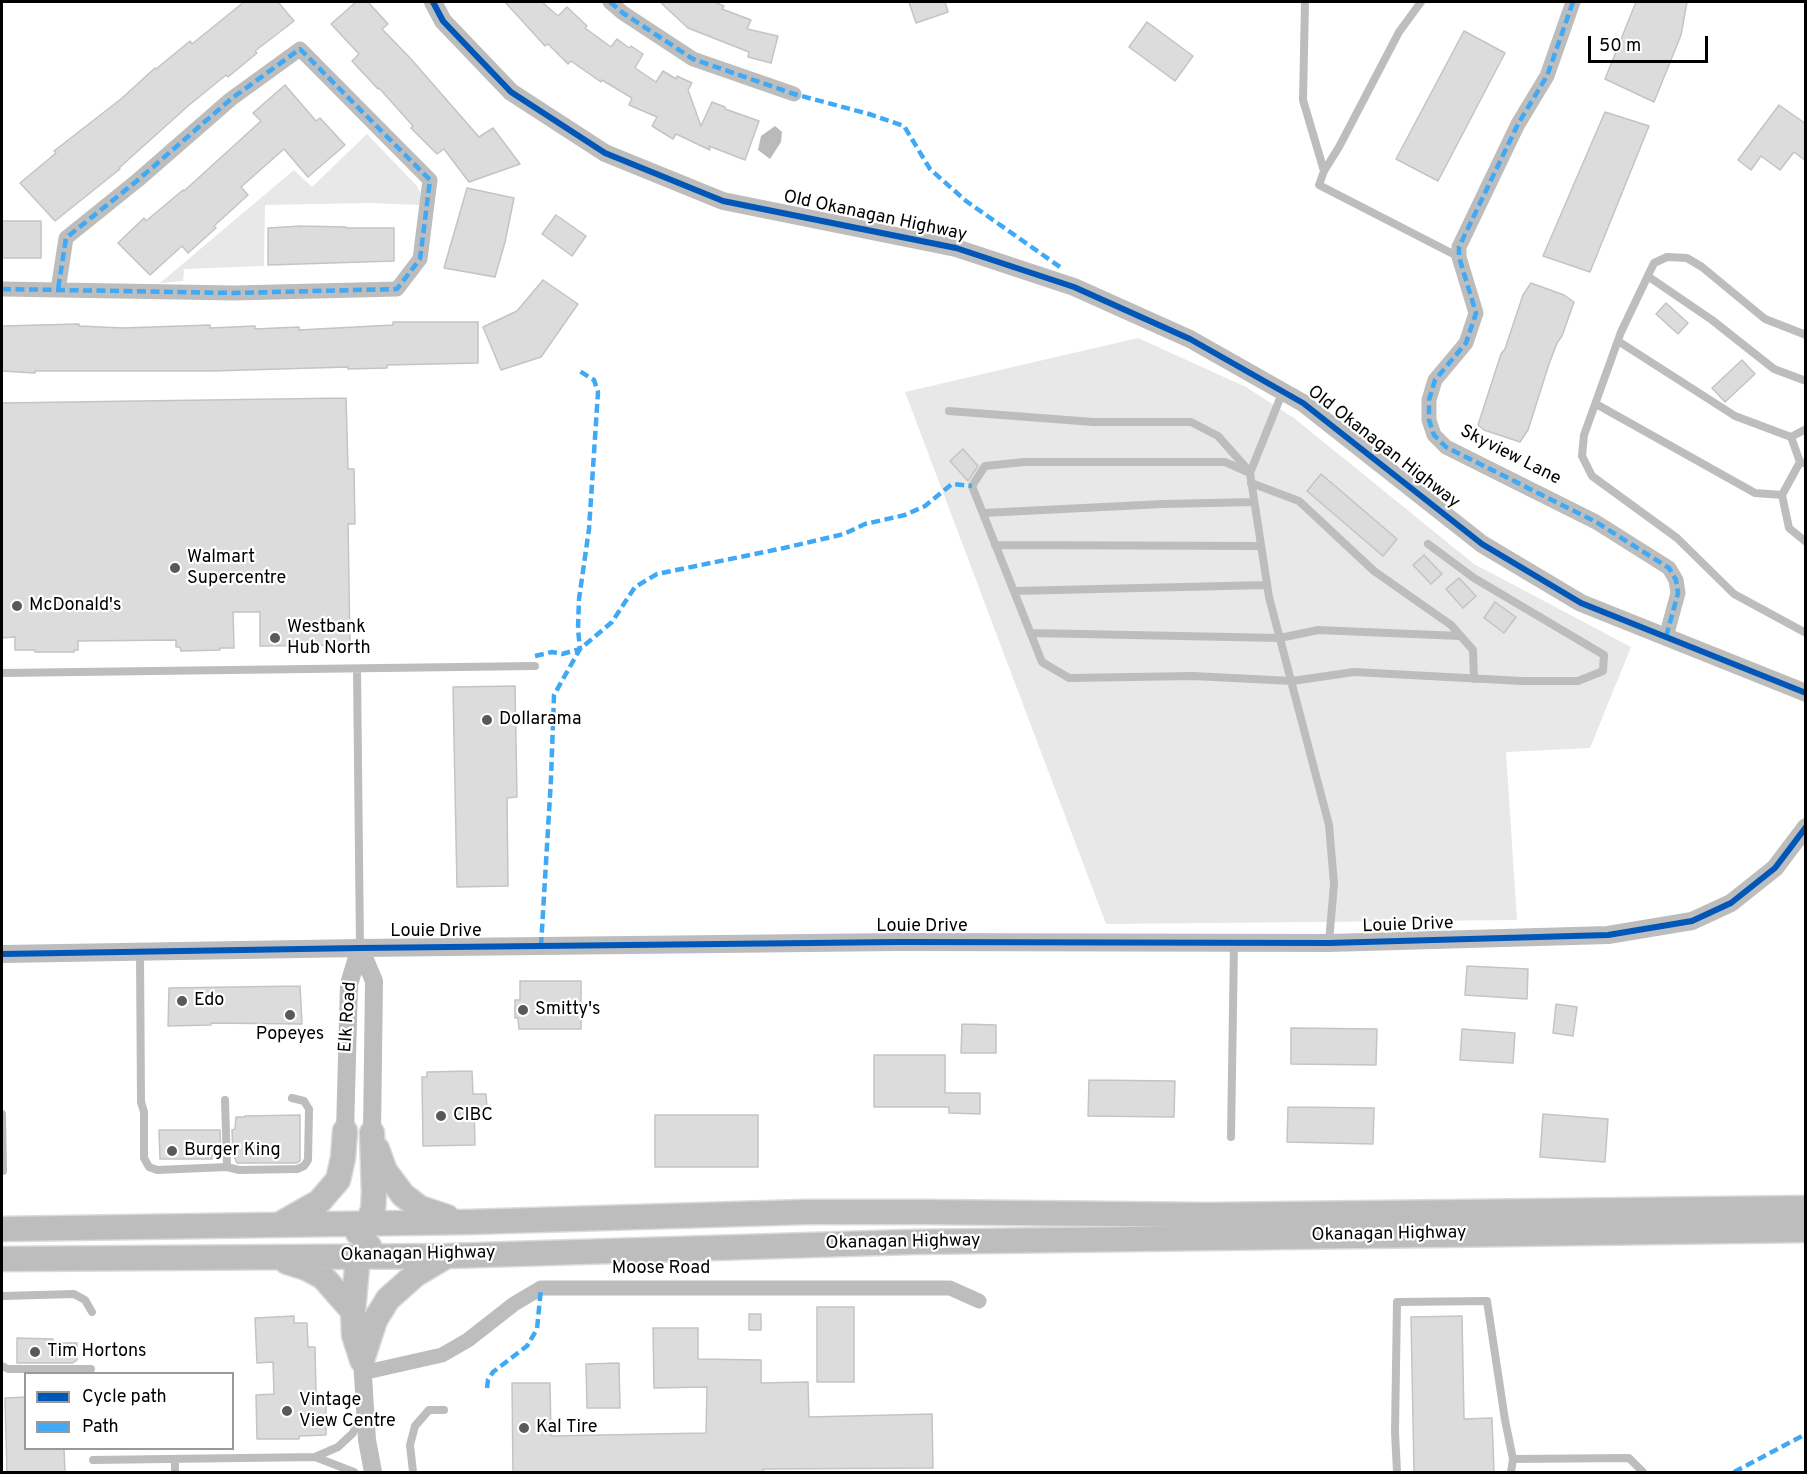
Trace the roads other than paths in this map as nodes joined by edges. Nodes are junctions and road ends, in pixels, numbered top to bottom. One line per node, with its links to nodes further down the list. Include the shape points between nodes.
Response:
1 (433, 2): 15 (street, Old Okanagan Highway, via 443,21 511,92 605,153 723,201 957,248 1074,287 1190,339)
2 (610, 2): 6 (street, via 693,59)
3 (1305, 2): 7 (lane, via 1303,100)
4 (1421, 2): 7 (lane, via 1399,32)
5 (1573, 2): 8 (street, via 1547,76 1518,124 1459,247)
6 (794, 94)
7 (1324, 171): 8 (lane, via 1319,184)
8 (1459, 257): 35 (street, Skyview Lane, via 1476,313 1466,342 1436,380 1429,400 1434,435 1446,447 1596,522 1669,568 1678,593)
9 (1649, 277): 12 (lane, via 1654,263 1667,257 1687,258 1765,319); 13 (lane); 14 (lane, via 1774,369)
10 (2, 290): 11 (street)
11 (58, 290): 11 (street, via 235,293 397,288 420,259 430,180 300,49 231,99 66,238)
12 (1806, 335)
13 (1618, 341): 16 (lane); 19 (lane, via 1735,416)
14 (1806, 381)
15 (1283, 391): 21 (lane); 35 (street, Old Okanagan Highway, via 1482,544 1581,603)
16 (1596, 404): 23 (lane, via 1755,493); 33 (lane, via 1584,435 1582,456 1592,476 1677,538 1734,594)
17 (949, 411): 21 (lane, via 1093,422 1191,422 1218,436)
18 (1806, 429): 19 (lane)
19 (1791, 437): 20 (lane)
20 (1803, 463): 23 (lane)
21 (1250, 472): 22 (lane); 25 (lane, via 1225,462 1024,462 985,466 972,486)
22 (1251, 483): 24 (lane); 34 (lane, via 1299,501 1374,572)
23 (1782, 495): 26 (lane, via 1789,528)
24 (1254, 502): 25 (lane); 29 (lane)
25 (983, 513): 28 (lane)
26 (1806, 542)
27 (1428, 544): 40 (lane, via 1474,578 1604,655 1603,671 1578,681)
28 (995, 545): 29 (lane); 31 (lane)
29 (1261, 546): 30 (lane)
30 (1267, 585): 31 (lane); 36 (lane)
31 (1014, 591): 32 (lane)
32 (1031, 633): 36 (lane); 41 (lane, via 1042,662 1068,678 1193,676)
33 (1806, 633)
34 (1460, 636): 36 (lane, via 1318,630); 40 (lane, via 1473,650)
35 (1666, 637): 42 (street, Old Okanagan Highway)
36 (1280, 639): 41 (lane)
37 (535, 666): 38 (lane)
38 (357, 669): 39 (lane); 46 (lane)
39 (2, 673)
40 (1474, 679): 41 (lane, via 1354,672)
41 (1292, 681): 45 (lane, via 1329,825 1334,884)
42 (1806, 693)
43 (1806, 827): 45 (street, Louie Drive, via 1775,868 1731,903 1692,921 1608,935)
44 (1234, 943): 45 (street, Louie Drive); 46 (street, Louie Drive); 54 (lane)
45 (1329, 943)
46 (360, 948): 47 (street, Louie Drive); 52 (street, Elk Road, via 348,984); 53 (street, Elk Road, via 374,981)
47 (140, 953): 48 (street, Louie Drive); 55 (lane, via 144,1158 156,1170)
48 (2, 954)
49 (292, 1098): 55 (lane, via 304,1101 309,1109 308,1160 304,1166 239,1170)
50 (225, 1100): 55 (lane)
51 (2, 1114): 56 (lane)
52 (345, 1131): 61 (highway, via 338,1180 319,1202)
53 (372, 1132): 59 (highway, via 385,1171 403,1195 435,1215); 60 (highway, via 374,1193)
54 (1231, 1137)
55 (227, 1167)
56 (3, 1171)
57 (1806, 1208): 58 (highway, Okanagan Highway, via 1208,1215)
58 (806, 1212): 59 (highway, Okanagan Highway); 64 (highway, via 720,1234 386,1240 375,1242)
59 (468, 1222): 60 (highway, Okanagan Highway)
60 (367, 1223): 61 (highway, Okanagan Highway); 66 (highway, via 356,1236 339,1239 60,1243)
61 (280, 1224): 62 (highway, Okanagan Highway)
62 (2, 1229)
63 (1806, 1230): 65 (highway, Okanagan Highway, via 910,1242)
64 (358, 1256): 65 (highway, Okanagan Highway); 67 (highway, Okanagan Highway); 70 (highway)
65 (447, 1256): 73 (highway, via 415,1275 388,1299 375,1320)
66 (2, 1258): 67 (highway, Okanagan Highway)
67 (273, 1258): 70 (highway, via 323,1277)
68 (2, 1296): 71 (lane, via 74,1294 86,1300)
69 (979, 1301): 73 (street, Moose Road, via 950,1288 541,1288 442,1355)
70 (353, 1311): 73 (highway)
71 (92, 1312)
72 (2, 1366): 74 (lane)
73 (362, 1367): 75 (street)
74 (92, 1369)
75 (365, 1405): 77 (lane, via 353,1433 339,1447); 83 (street)
76 (444, 1410): 84 (lane, via 429,1410 415,1426 410,1445)
77 (315, 1457): 78 (lane); 82 (lane)
78 (175, 1459): 80 (lane); 81 (lane)
79 (1513, 1459): 85 (lane, via 1487,1301 1397,1302); 86 (lane); 87 (lane, via 1629,1458)
80 (93, 1460)
81 (175, 1473)
82 (354, 1473)
83 (373, 1473)
84 (413, 1473)
85 (1397, 1473)
86 (1511, 1473)
87 (1643, 1473)

